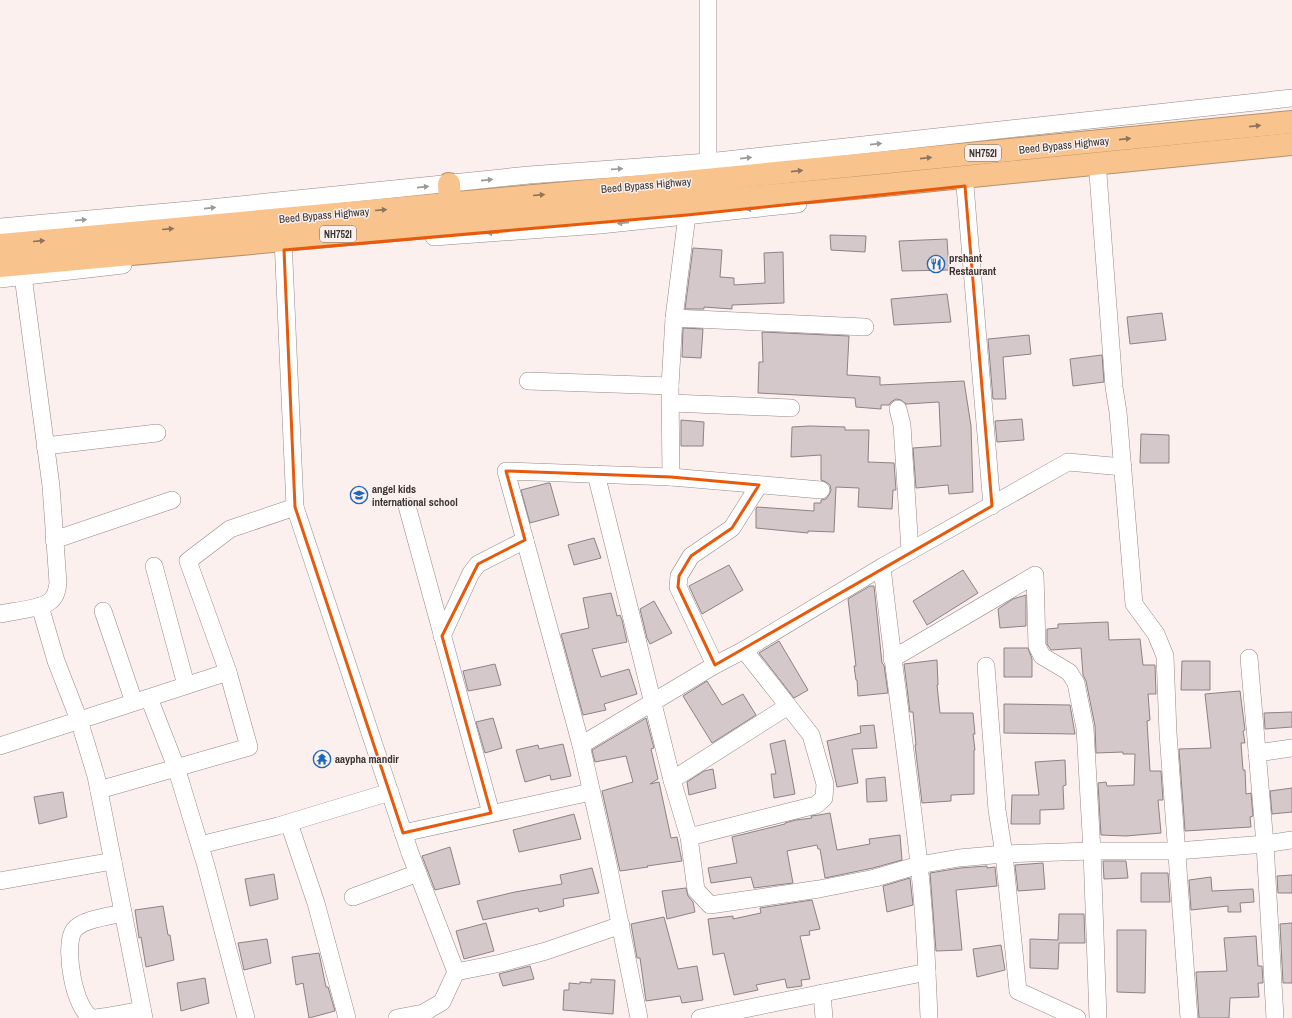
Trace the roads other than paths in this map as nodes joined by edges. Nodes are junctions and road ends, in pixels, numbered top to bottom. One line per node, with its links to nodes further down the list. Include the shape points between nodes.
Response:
1 (708, 0): 6 (street)
2 (1292, 98): 6 (street, one-way to 2)
3 (1292, 122): 9 (highway, Beed Bypass Highway / NH752I, one-way to 3)
4 (1292, 144): 9 (highway, Beed Bypass Highway / NH752I, via 864,187)
5 (1292, 154): 7 (street)
6 (708, 162): 10 (street, one-way to 6, via 529,175)
7 (1098, 174): 8 (street); 23 (street, via 1114,388)
8 (965, 186): 9 (street, one-way to 9); 30 (street)
9 (679, 201): 10 (highway, Beed Bypass Highway / NH752I); 10 (street, one-way to 10, via 600,225); 15 (street)
10 (451, 212): 11 (street, one-way to 10, via 207,208); 12 (highway, Beed Bypass Highway / NH752I, one-way to 10); 13 (highway, Beed Bypass Highway / NH752I)
11 (0, 227)
12 (0, 244)
13 (284, 245): 14 (highway, Beed Bypass Highway / NH752I); 31 (street)
14 (9, 273): 22 (street)
15 (674, 318): 16 (street); 18 (street)
16 (865, 328)
17 (528, 381): 18 (street)
18 (670, 395): 19 (street); 25 (street)
19 (791, 408)
20 (898, 409): 34 (street, via 902,425)
21 (157, 433): 22 (street)
22 (45, 446): 32 (street, via 51,486)
23 (1123, 467): 30 (street, via 1068,462); 69 (street, via 1134,604 1156,634 1165,656)
24 (596, 474): 25 (street); 33 (street, via 506,471); 49 (street)
25 (671, 477): 26 (street)
26 (760, 485): 27 (street); 44 (street, via 732,528 691,556 679,576 678,587)
27 (821, 490)
28 (172, 500): 32 (street)
29 (407, 506): 40 (street)
30 (992, 506): 34 (street)
31 (295, 507): 46 (street, via 230,529 188,561); 59 (street)
32 (54, 540): 37 (street, via 58,583 56,594 50,602)
33 (525, 540): 40 (street, via 478,564 471,573); 52 (street)
34 (910, 551): 36 (street)
35 (154, 566): 47 (street)
36 (882, 567): 41 (street); 43 (street)
37 (40, 606): 39 (street); 51 (street, via 56,661)
38 (103, 611): 48 (street)
39 (0, 614)
40 (442, 636): 61 (street)
41 (744, 650): 44 (street); 50 (street)
42 (1249, 658): 55 (street)
43 (892, 659): 68 (street, via 1035,575 1037,646 1042,656 1069,672 1076,683 1085,728); 72 (street)
44 (715, 665): 49 (street)
45 (986, 666): 70 (street, via 997,810)
46 (228, 672): 47 (street); 56 (street, via 249,747)
47 (186, 685): 48 (street)
48 (142, 700): 51 (street); 56 (street)
49 (652, 702): 52 (street); 57 (street)
50 (788, 706): 57 (street); 64 (street, via 811,735 825,784 824,798 816,805)
51 (79, 720): 53 (street); 58 (street)
52 (581, 745): 60 (street)
53 (0, 746)
54 (1292, 748): 55 (street)
55 (1257, 753): 66 (street)
56 (176, 767): 58 (street); 67 (street)
57 (672, 780): 64 (street)
58 (99, 790): 71 (street)
59 (390, 792): 62 (street); 63 (street)
60 (591, 792): 61 (street); 77 (street)
61 (491, 814): 63 (street)
62 (289, 823): 67 (street); 85 (street, via 316,903)
63 (403, 833): 73 (street)
64 (689, 837): 72 (street, via 696,890 710,905 819,889 875,878)
65 (1292, 840): 66 (street)
66 (1265, 844): 69 (street); 94 (street)
67 (200, 845): 84 (street)
68 (1092, 851): 69 (street); 70 (street); 92 (street)
69 (1177, 851): 93 (street)
70 (1004, 854): 72 (street); 91 (street, via 1018,991)
71 (113, 861): 74 (street); 76 (street)
72 (919, 865): 79 (street)
73 (418, 873): 75 (street); 78 (street)
74 (0, 881)
75 (353, 897)
76 (123, 913): 82 (street); 82 (street, via 85,922 74,929 70,940 70,962 78,998 84,1012 93,1018)
77 (620, 925): 78 (street, via 546,951); 87 (street)
78 (456, 972): 83 (street, via 442,1002)
79 (927, 972): 80 (street); 90 (street)
80 (822, 993): 81 (street); 89 (street)
81 (754, 1012): 88 (street)
82 (143, 1014)
83 (423, 1016): 86 (street)
84 (246, 1018)
85 (347, 1018)
86 (397, 1018)
87 (639, 1018)
88 (700, 1018)
89 (824, 1018)
90 (929, 1018)
91 (1077, 1018)
92 (1098, 1018)
93 (1189, 1018)
94 (1275, 1018)

